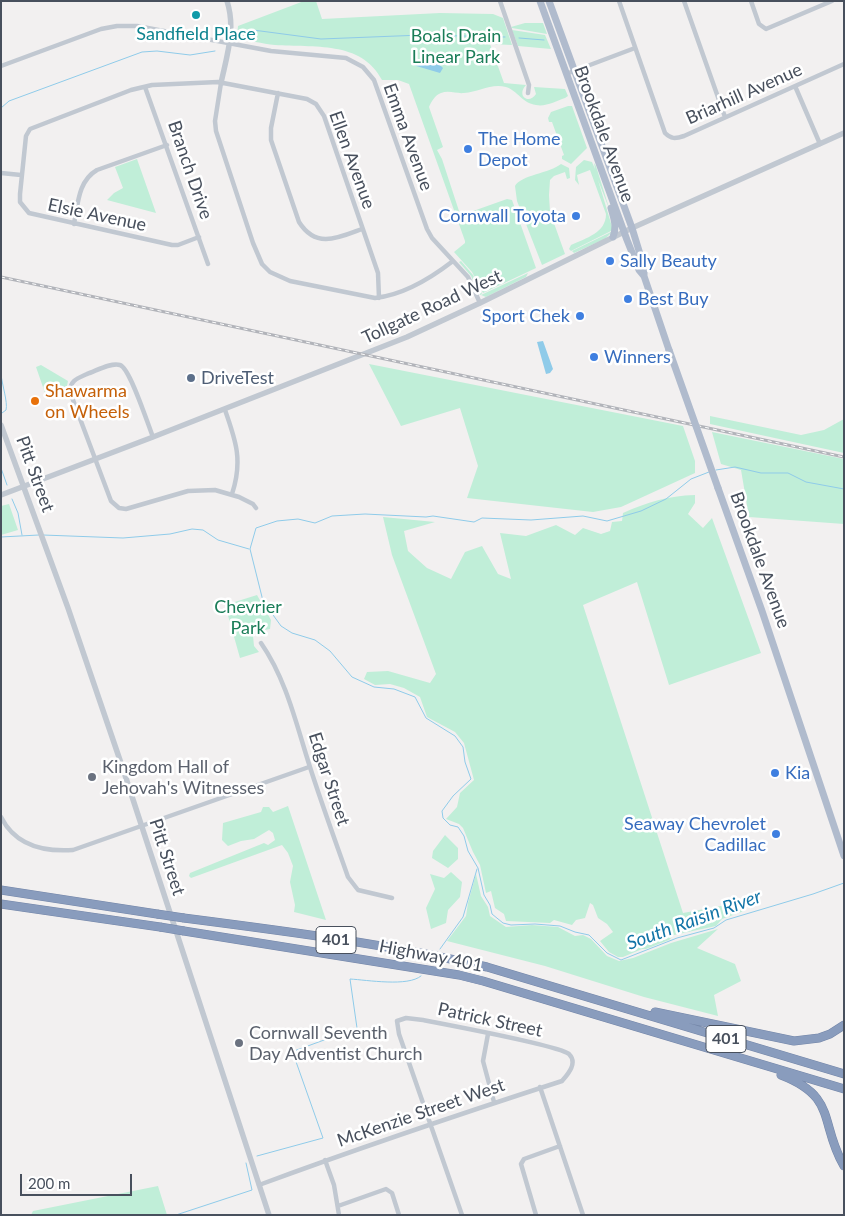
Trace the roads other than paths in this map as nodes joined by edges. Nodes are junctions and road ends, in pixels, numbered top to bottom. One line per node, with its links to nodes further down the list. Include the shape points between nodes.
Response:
1 (227, 1): 9 (street, via 232,24)
2 (500, 1): 18 (street, via 529,85)
3 (540, 1): 14 (main road, Brookdale Avenue)
4 (549, 1): 13 (main road, Brookdale Avenue)
5 (618, 1): 10 (street)
6 (684, 1): 20 (street)
7 (751, 1): 8 (street, via 759,24 766,29)
8 (832, 1)
9 (230, 44): 12 (street, Emma Avenue, via 137,26 117,26 101,28); 15 (street); 33 (street, Emma Avenue, via 346,58 367,70 377,88 427,229)
10 (635, 48): 13 (street); 20 (street, Briarhill Avenue, via 661,123 670,138)
11 (844, 64): 17 (street, Briarhill Avenue)
12 (1, 66)
13 (574, 71): 14 (street); 28 (main road, Brookdale Avenue)
14 (566, 74): 26 (main road, Brookdale Avenue)
15 (221, 83): 16 (street, Ellen Avenue); 19 (street, Ellen Avenue); 36 (street, via 216,131 262,264 270,272 290,281)
16 (145, 86): 23 (street, Branch Drive); 25 (street, Ellen Avenue, via 30,129 26,136)
17 (795, 86): 20 (street, Briarhill Avenue); 22 (street)
18 (528, 93)
19 (278, 94): 29 (street, Ellen Avenue, via 307,99 320,110); 29 (street, via 271,140 299,222 313,236 324,239 335,239)
20 (725, 117)
21 (844, 133): 22 (street, Tollgate Road West)
22 (820, 144): 28 (street, Tollgate Road West)
23 (167, 145): 27 (street, via 89,175 84,182); 32 (street, Branch Drive)
24 (1, 173): 25 (street)
25 (21, 175): 27 (street, Elsie Avenue, via 20,202 25,210)
26 (604, 179): 30 (main road, Brookdale Avenue); 31 (main road, via 615,223)
27 (74, 224): 32 (street, Elsie Avenue, via 172,245)
28 (632, 228): 30 (street, Tollgate Road West); 35 (main road, Brookdale Avenue)
29 (362, 229): 36 (street, Ellen Avenue, via 378,273)
30 (624, 232): 31 (street, Tollgate Road West); 35 (main road, Brookdale Avenue)
31 (613, 237): 37 (street, Tollgate Road West)
32 (199, 238): 34 (street, Branch Drive)
33 (453, 261): 36 (street, via 421,283); 37 (street, Emma Avenue, via 471,281)
34 (208, 264)
35 (644, 276): 50 (main road, Brookdale Avenue, bridge)
36 (379, 298)
37 (480, 303): 38 (street, Tollgate Road West, via 365,355)
38 (225, 410): 40 (street, Tollgate Road West); 43 (street, via 238,452 238,471)
39 (1, 425): 42 (street, Pitt Street)
40 (153, 438): 41 (street, Tollgate Road West); 41 (street, via 124,367 112,365 78,378 71,385 70,392)
41 (96, 460): 42 (street, Tollgate Road West); 43 (street, via 111,501 119,508 126,509 198,490)
42 (23, 487): 44 (street, Tollgate Road West); 49 (street, Pitt Street, via 68,608)
43 (232, 494): 45 (street)
44 (1, 495)
45 (256, 508)
46 (262, 643): 47 (street, Edgar Street, via 286,689)
47 (309, 767): 49 (street); 52 (street, Edgar Street, via 352,884 365,893)
48 (1, 817): 49 (street, via 20,839 41,849 56,851 72,850)
49 (142, 827): 67 (street, Pitt Street)
50 (844, 856)
51 (1, 890): 54 (highway, Highway 401 / 401, bridge, via 274,929 464,962)
52 (392, 898)
53 (1, 904): 58 (highway, Highway 401 / 401, bridge, via 459,975)
54 (608, 1003): 55 (highway, via 794,1041 819,1038); 59 (highway, Highway 401 / 401)
55 (844, 1025)
56 (488, 1034): 57 (street, Patrick Street); 62 (street, via 482,1061); 63 (street, Patrick Street, via 423,1020 406,1018 397,1022)
57 (567, 1052): 60 (street, McKenzie Street West, via 572,1062 570,1072 562,1080)
58 (725, 1054): 61 (highway, Highway 401 / 401); 66 (highway, via 797,1082 812,1093 823,1108)
59 (844, 1074)
60 (540, 1087): 62 (street, McKenzie Street West); 64 (street)
61 (844, 1089)
62 (494, 1102): 63 (street, McKenzie Street West)
63 (432, 1124): 65 (street, McKenzie Street West); 72 (street)
64 (560, 1146): 73 (street, via 524,1159 521,1164); 74 (street)
65 (325, 1160): 67 (street, McKenzie Street West); 68 (street)
66 (844, 1166)
67 (259, 1184): 69 (street, Pitt Street)
68 (338, 1206): 70 (street); 71 (street, via 386,1189 392,1193)
69 (268, 1215)
70 (339, 1215)
71 (399, 1215)
72 (462, 1215)
73 (536, 1215)
74 (584, 1215)

